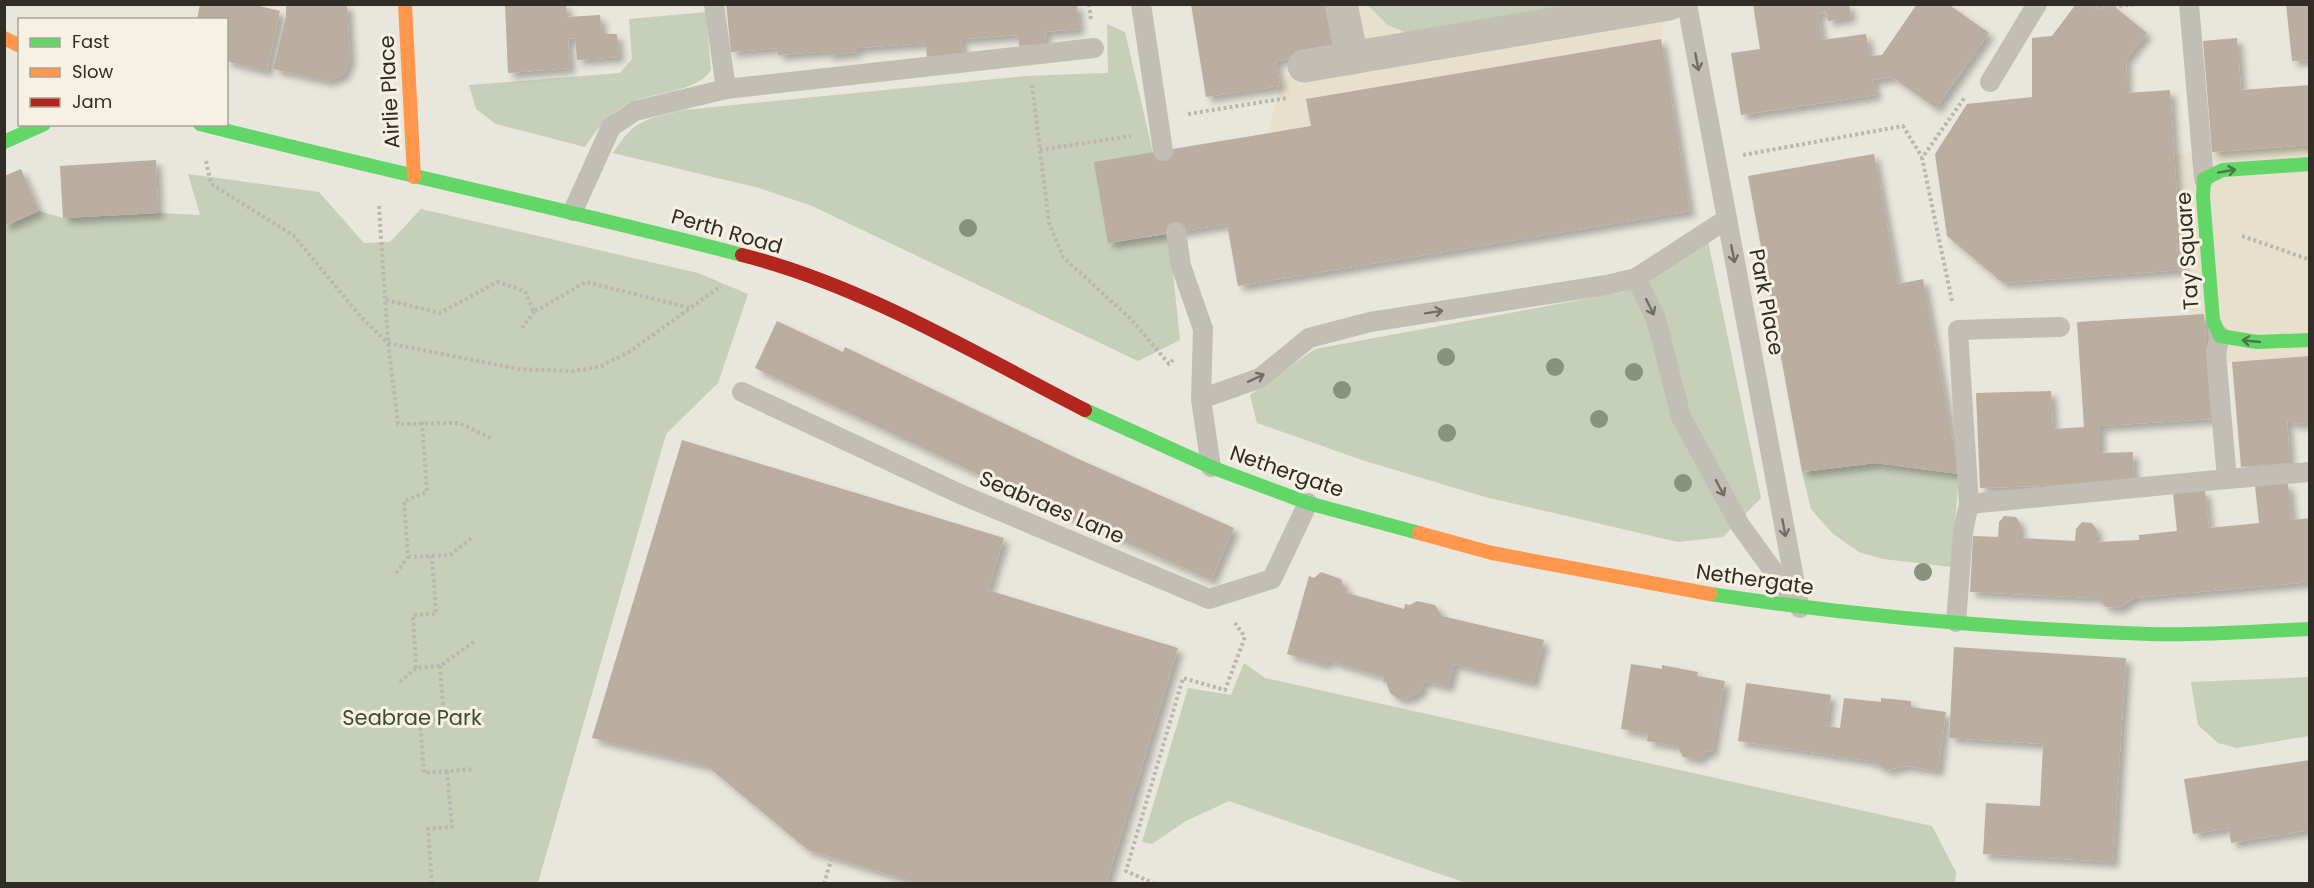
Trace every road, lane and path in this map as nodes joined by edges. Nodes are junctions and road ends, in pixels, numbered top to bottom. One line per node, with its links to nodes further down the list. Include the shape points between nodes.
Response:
1 (405, 4): 30 (street, Airlie Place)
2 (714, 4): 18 (lane)
3 (1140, 4): 19 (lane)
4 (1341, 4): 15 (street)
5 (1669, 4): 15 (street)
6 (1686, 4): 27 (lane, Park Place, one-way to 27)
7 (2037, 4): 17 (lane)
8 (2091, 4): 9 (path, via 2095,8)
9 (2138, 4)
10 (2188, 4): 31 (lane)
11 (4, 38): 12 (street)
12 (18, 45)
13 (1094, 48): 14 (lane)
14 (1028, 54): 18 (lane); 23 (path)
15 (1352, 58): 16 (street)
16 (1304, 66): 19 (path, via 1287,98)
17 (1990, 82): 26 (path, via 1972,86)
18 (726, 89): 32 (lane, via 635,111 611,127)
19 (1159, 125): 23 (path); 24 (lane)
20 (40, 126): 22 (street)
21 (208, 126): 29 (street, Perth Road)
22 (4, 142)
23 (1040, 150): 44 (path, via 1050,223 1063,257 1131,319 1169,364)
24 (1163, 151)
25 (205, 158): 48 (path, via 211,184 293,235 361,317)
26 (1922, 158): 27 (path, via 1903,126); 45 (path)
27 (1716, 160): 33 (lane, Park Place)
28 (2310, 164): 31 (street, Tay Square, one-way to 28, via 2223,170)
29 (377, 169): 30 (street, Perth Road); 39 (path)
30 (414, 177): 32 (street, Perth Road)
31 (2204, 179): 34 (street, Tay Square)
32 (573, 211): 36 (street, Perth Road)
33 (1727, 219): 38 (lane); 63 (lane, Park Place, one-way to 63)
34 (2205, 223): 37 (path); 46 (street, Tay Square, via 2213,320)
35 (1176, 232): 44 (lane, via 1181,266)
36 (759, 259): 40 (path); 53 (street, Perth Road, via 908,319 1119,427)
37 (2310, 260)
38 (1636, 278): 50 (lane, one-way to 38, via 1260,378 1310,338 1370,322); 63 (lane, one-way to 63, via 1656,319 1681,417 1740,525)
39 (386, 300): 41 (path, via 440,313 497,282 525,291); 48 (path)
40 (691, 308): 41 (path, via 586,282); 48 (path, via 629,352 601,366 573,371 518,369)
41 (534, 312): 43 (path)
42 (2060, 327): 45 (lane)
43 (522, 328)
44 (1203, 329): 50 (lane)
45 (1958, 330): 57 (lane)
46 (2220, 336): 47 (street, one-way to 46, via 2257,342); 55 (lane, via 2216,353)
47 (2310, 340)
48 (388, 343): 51 (path, via 398,424)
49 (742, 392): 62 (lane, Seabraes Lane, via 960,494 1209,599)
50 (1201, 399): 53 (lane)
51 (422, 422): 52 (path, via 459,423); 60 (path, via 427,492 404,501)
52 (491, 438)
53 (1211, 467): 56 (street, Nethergate)
54 (2310, 472): 55 (lane)
55 (2227, 479): 57 (lane)
56 (1308, 502): 62 (lane, Seabraes Lane, via 1272,579); 63 (street, Nethergate, via 1503,555)
57 (1969, 504): 64 (lane)
58 (474, 536): 59 (path, via 450,555)
59 (432, 556): 60 (path); 68 (path, via 436,614 413,615)
60 (408, 558): 61 (path)
61 (396, 573)
62 (1225, 594): 75 (path, via 1229,615 1245,637 1225,690 1183,678 1126,871)
63 (1800, 608): 64 (street, Nethergate)
64 (1956, 622): 65 (street, Nethergate, via 2152,634)
65 (2310, 629)
66 (475, 641): 67 (path)
67 (440, 666): 68 (path); 71 (path, via 444,719 420,721 424,772)
68 (416, 668): 69 (path)
69 (400, 682)
70 (474, 769): 71 (path)
71 (447, 771): 73 (path, via 452,827 428,829)
72 (832, 856): 74 (path)
73 (432, 884)
74 (824, 884)
75 (1155, 884)

